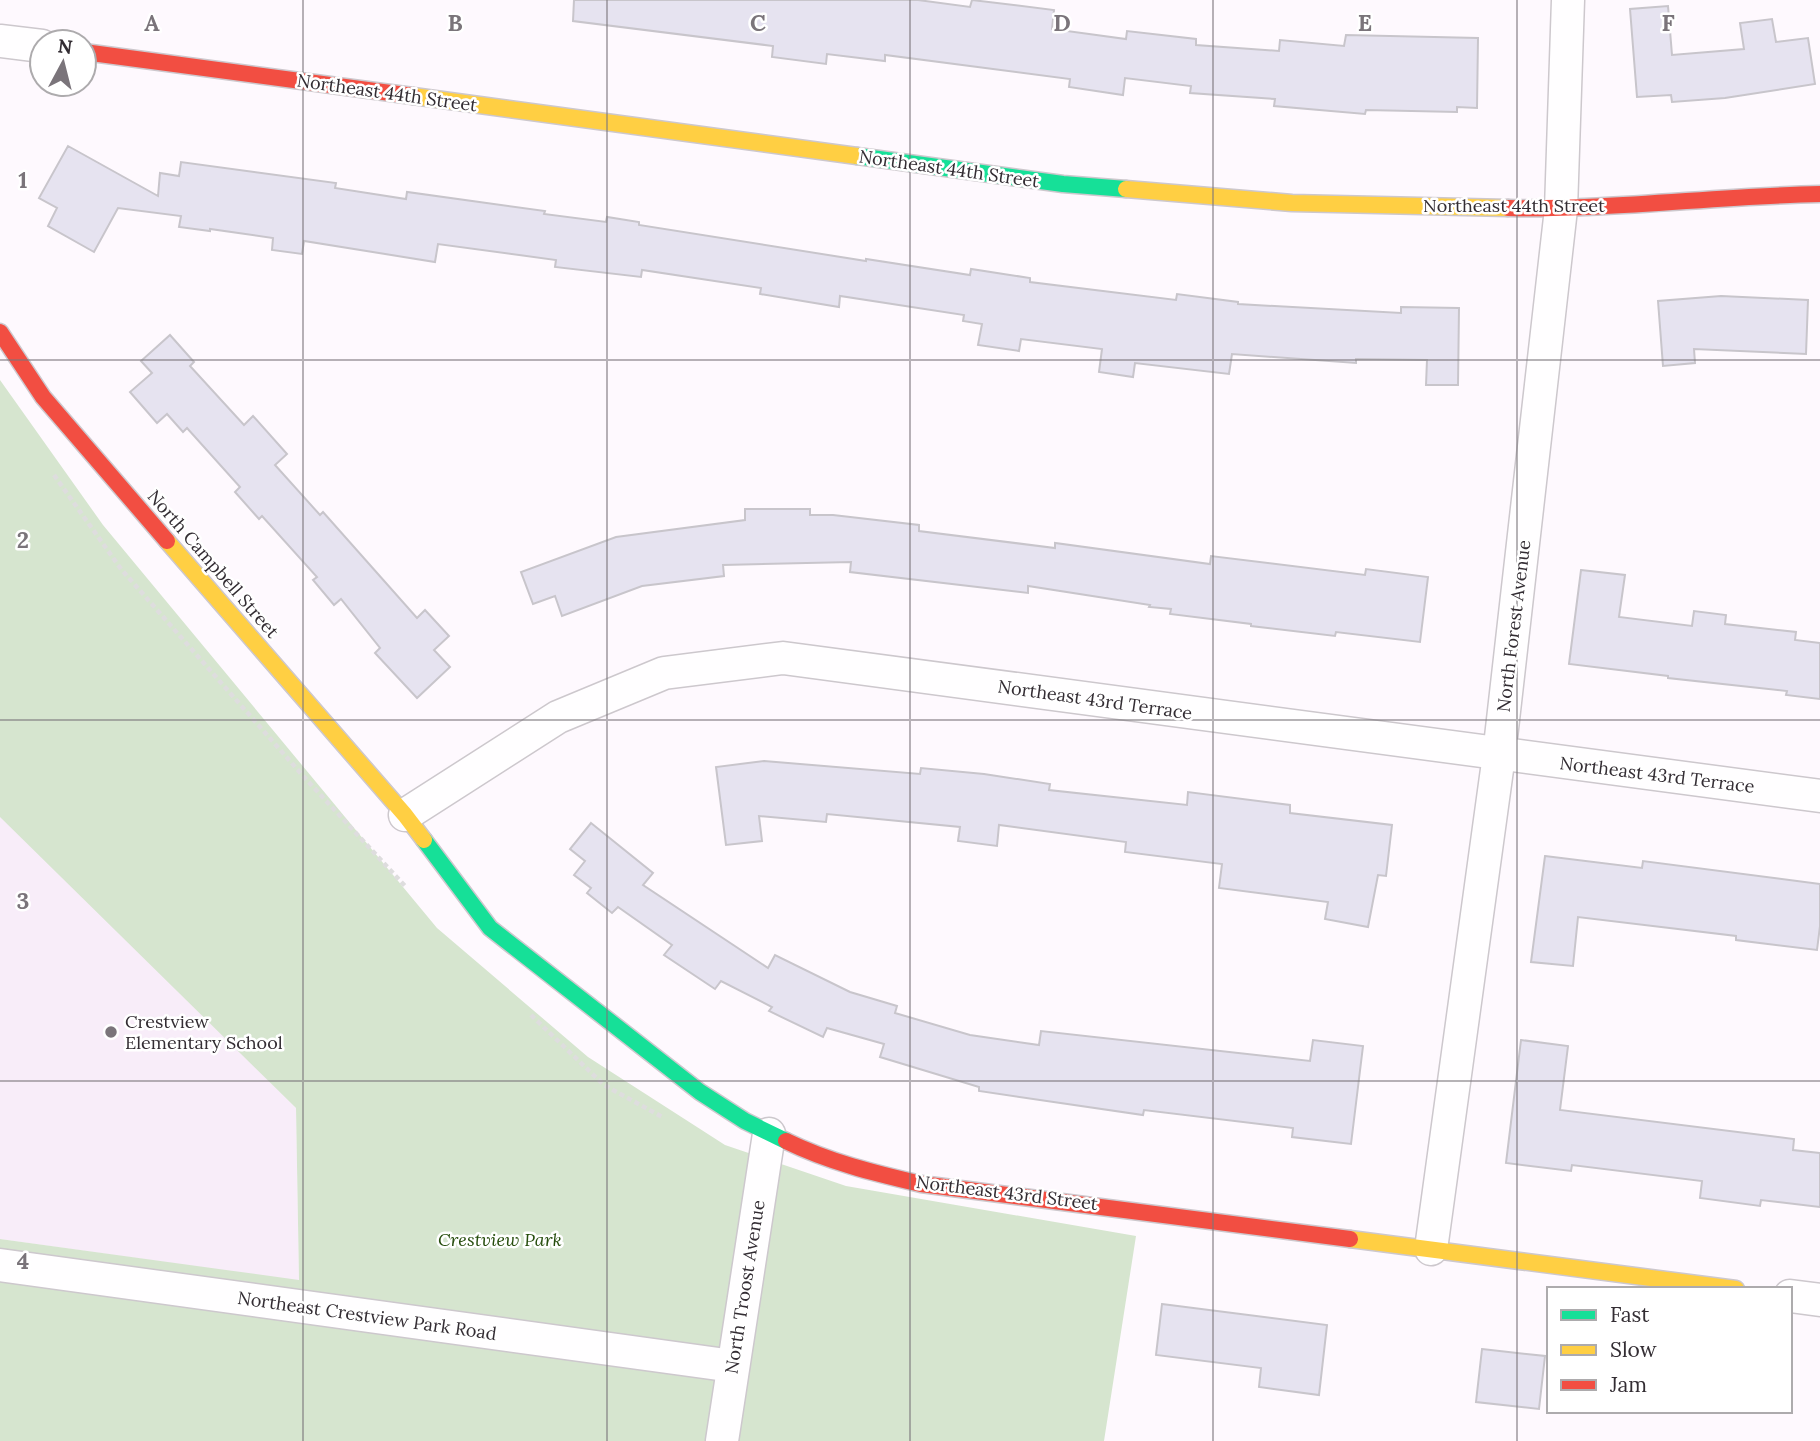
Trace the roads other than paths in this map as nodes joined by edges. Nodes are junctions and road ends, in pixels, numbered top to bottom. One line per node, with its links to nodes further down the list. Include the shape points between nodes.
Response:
1 (1568, 0): 6 (street, North Forest Avenue)
2 (0, 41): 3 (street)
3 (28, 44)
4 (98, 54): 6 (street, Northeast 44th Street, via 1063,184 1292,203)
5 (1820, 194): 6 (street, Northeast 44th Street)
6 (1561, 209): 8 (street, North Forest Avenue)
7 (0, 332): 10 (street, North Campbell Street, via 43,397)
8 (1499, 755): 9 (street, Northeast 43rd Terrace); 10 (street, Northeast 43rd Terrace, via 783,658 664,673 558,718); 12 (street, North Forest Avenue)
9 (1820, 796)
10 (405, 815): 11 (street, Northeast 43rd Street, via 490,928 700,1092)
11 (769, 1133): 12 (street, Northeast 43rd Street, via 830,1160 921,1184); 17 (street, North Troost Avenue)
12 (1430, 1249): 14 (street, Northeast 43rd Street)
13 (0, 1265): 17 (street, Northeast Crestview Park Road)
14 (1721, 1287)
15 (1792, 1296): 16 (street)
16 (1820, 1300)
17 (733, 1366): 18 (street, North Troost Avenue)
18 (722, 1441)

